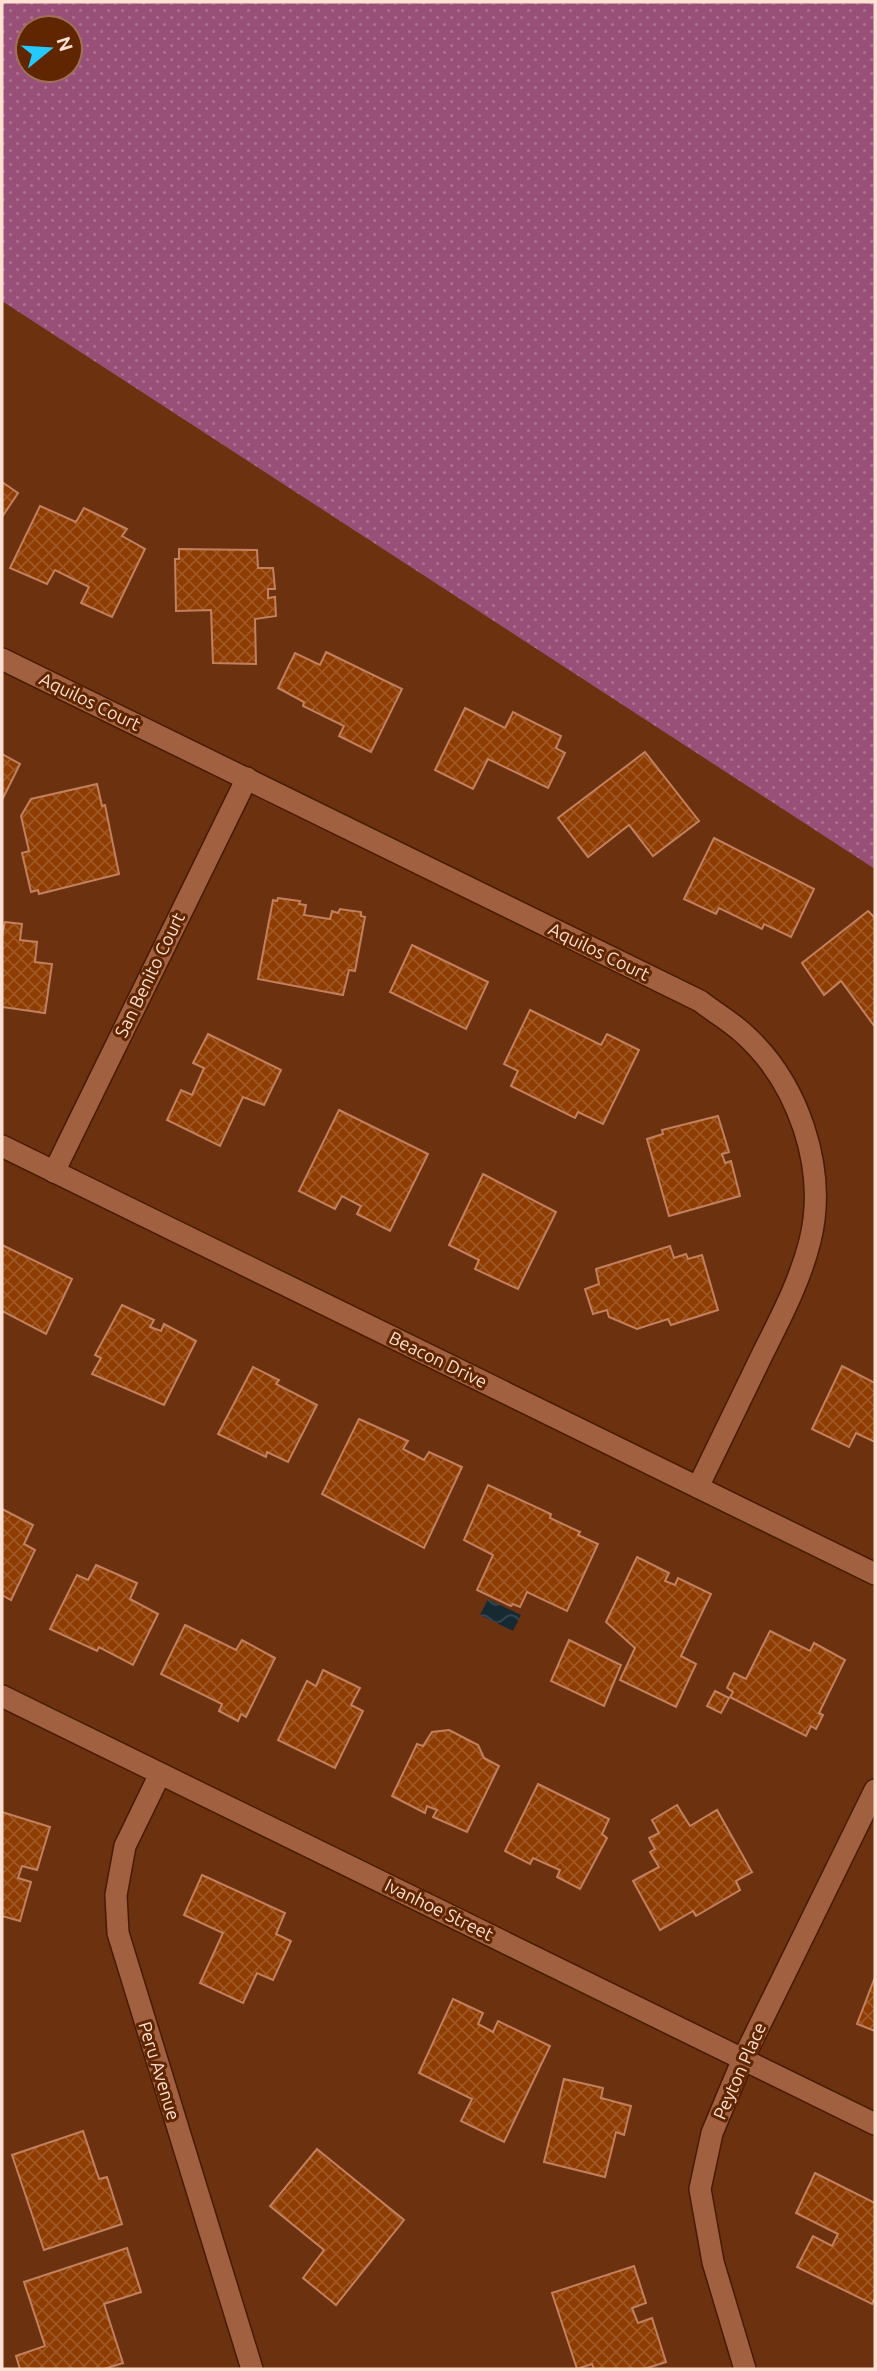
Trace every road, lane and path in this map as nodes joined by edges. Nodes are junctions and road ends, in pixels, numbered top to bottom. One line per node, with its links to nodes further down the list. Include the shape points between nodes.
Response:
1 (2, 659): 2 (street, Aquilos Court)
2 (247, 778): 4 (street, San Benito Court); 5 (street, Aquilos Court, via 700,1001 744,1033 779,1075 799,1113 811,1154 815,1196 811,1239 795,1287)
3 (2, 1146): 4 (street, Beacon Drive)
4 (54, 1172): 5 (street, Beacon Drive)
5 (698, 1487): 6 (street, Beacon Drive)
6 (875, 1574)
7 (2, 1696): 8 (street, Ivanhoe Street)
8 (160, 1774): 10 (street, Ivanhoe Street); 12 (street, Peru Avenue, via 125,1846 116,1895 118,1933)
9 (875, 1790): 10 (street, Peyton Place)
10 (743, 2059): 11 (street, Ivanhoe Street); 13 (street, Peyton Place, via 712,2133 700,2189 713,2262)
11 (875, 2124)
12 (252, 2369)
13 (745, 2369)

